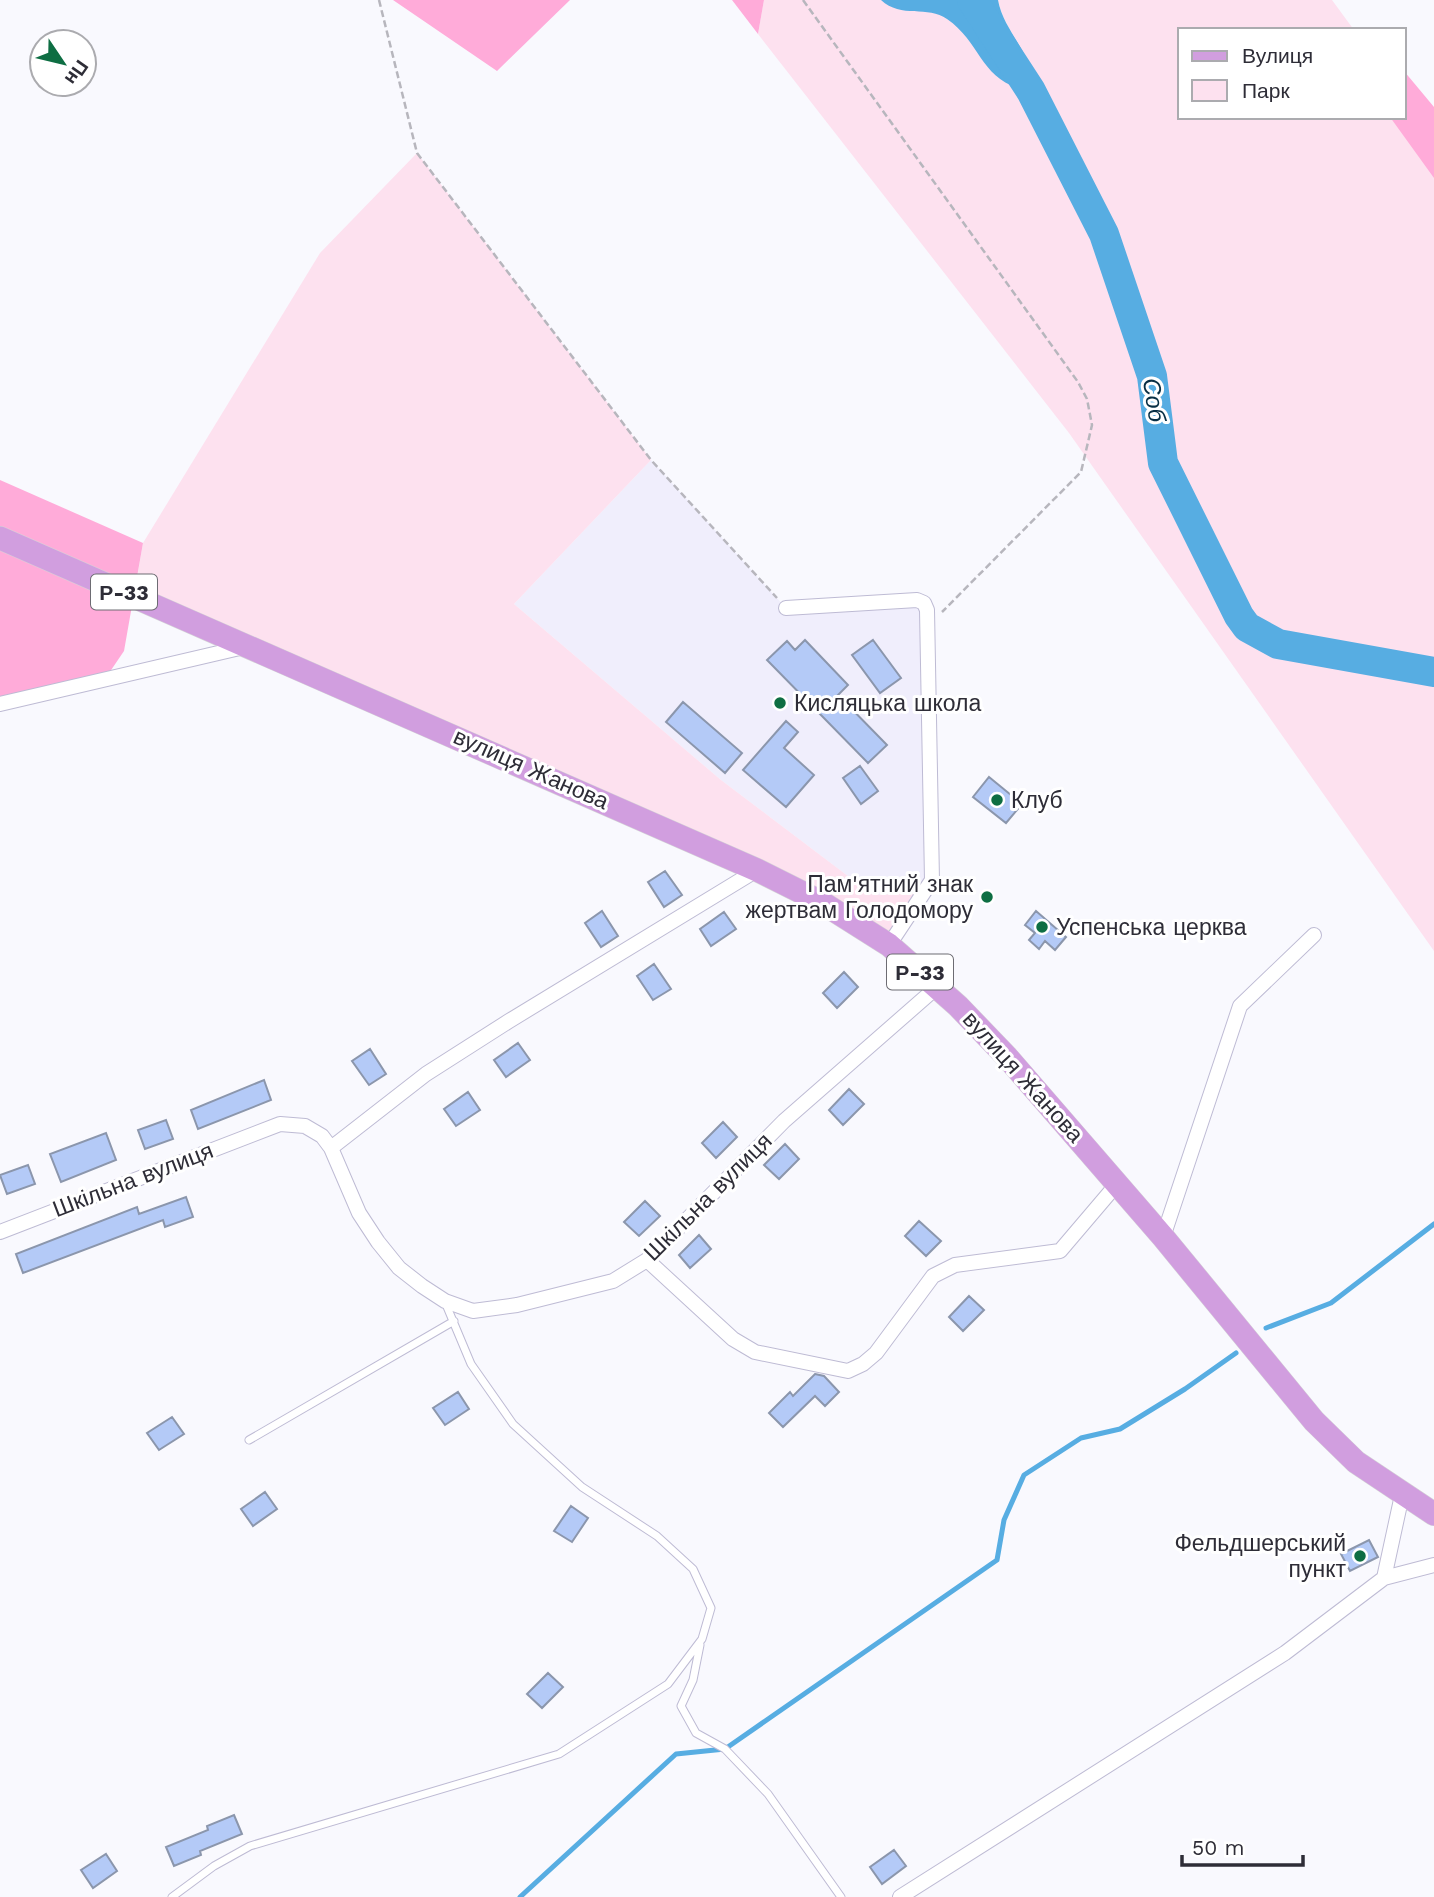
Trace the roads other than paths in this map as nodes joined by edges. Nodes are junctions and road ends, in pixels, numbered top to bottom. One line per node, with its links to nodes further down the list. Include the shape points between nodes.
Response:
1 (0, 538): 3 (main road, Р-33)
2 (786, 608): 7 (street, via 917,600 926,606 932,880)
3 (247, 646): 4 (street); 5 (main road, вулиця Жанова / Р-33)
4 (0, 704)
5 (757, 870): 7 (main road, вулиця Жанова / Р-33, via 821,902); 9 (street, via 426,1074)
6 (1314, 935): 12 (street, via 1240,1006)
7 (889, 945): 8 (main road, вулиця Жанова / Р-33)
8 (937, 987): 10 (main road, вулиця Жанова / Р-33, via 1007,1057); 13 (street, Шкільна вулиця, via 784,1121)
9 (331, 1148): 11 (street, Шкільна вулиця, via 305,1126 280,1124); 14 (street, Шкільна вулиця, via 359,1213 378,1242 399,1268)
10 (1117, 1184): 12 (main road, вулиця Жанова / Р-33); 13 (street, via 1059,1251 955,1265 933,1276 876,1353 848,1371 755,1352 733,1339)
11 (0, 1232)
12 (1163, 1237): 17 (main road, вулиця Жанова / Р-33, via 1314,1421 1356,1462)
13 (647, 1260): 14 (street, Шкільна вулиця, via 613,1281 517,1304 473,1311)
14 (445, 1301): 15 (lane)
15 (454, 1321): 16 (lane); 21 (lane, via 471,1364 513,1424 583,1487 657,1536 693,1569 711,1608)
16 (249, 1440)
17 (1402, 1495): 18 (main road, вулиця Жанова / Р-33); 20 (street)
18 (1434, 1514)
19 (1434, 1565): 20 (street)
20 (1384, 1578): 24 (street, via 1285,1653)
21 (701, 1641): 22 (lane, via 668,1684 559,1754 250,1846); 23 (lane, via 693,1680 681,1706 696,1733 725,1749 768,1794)
22 (172, 1897)
23 (841, 1897)
24 (900, 1897)

